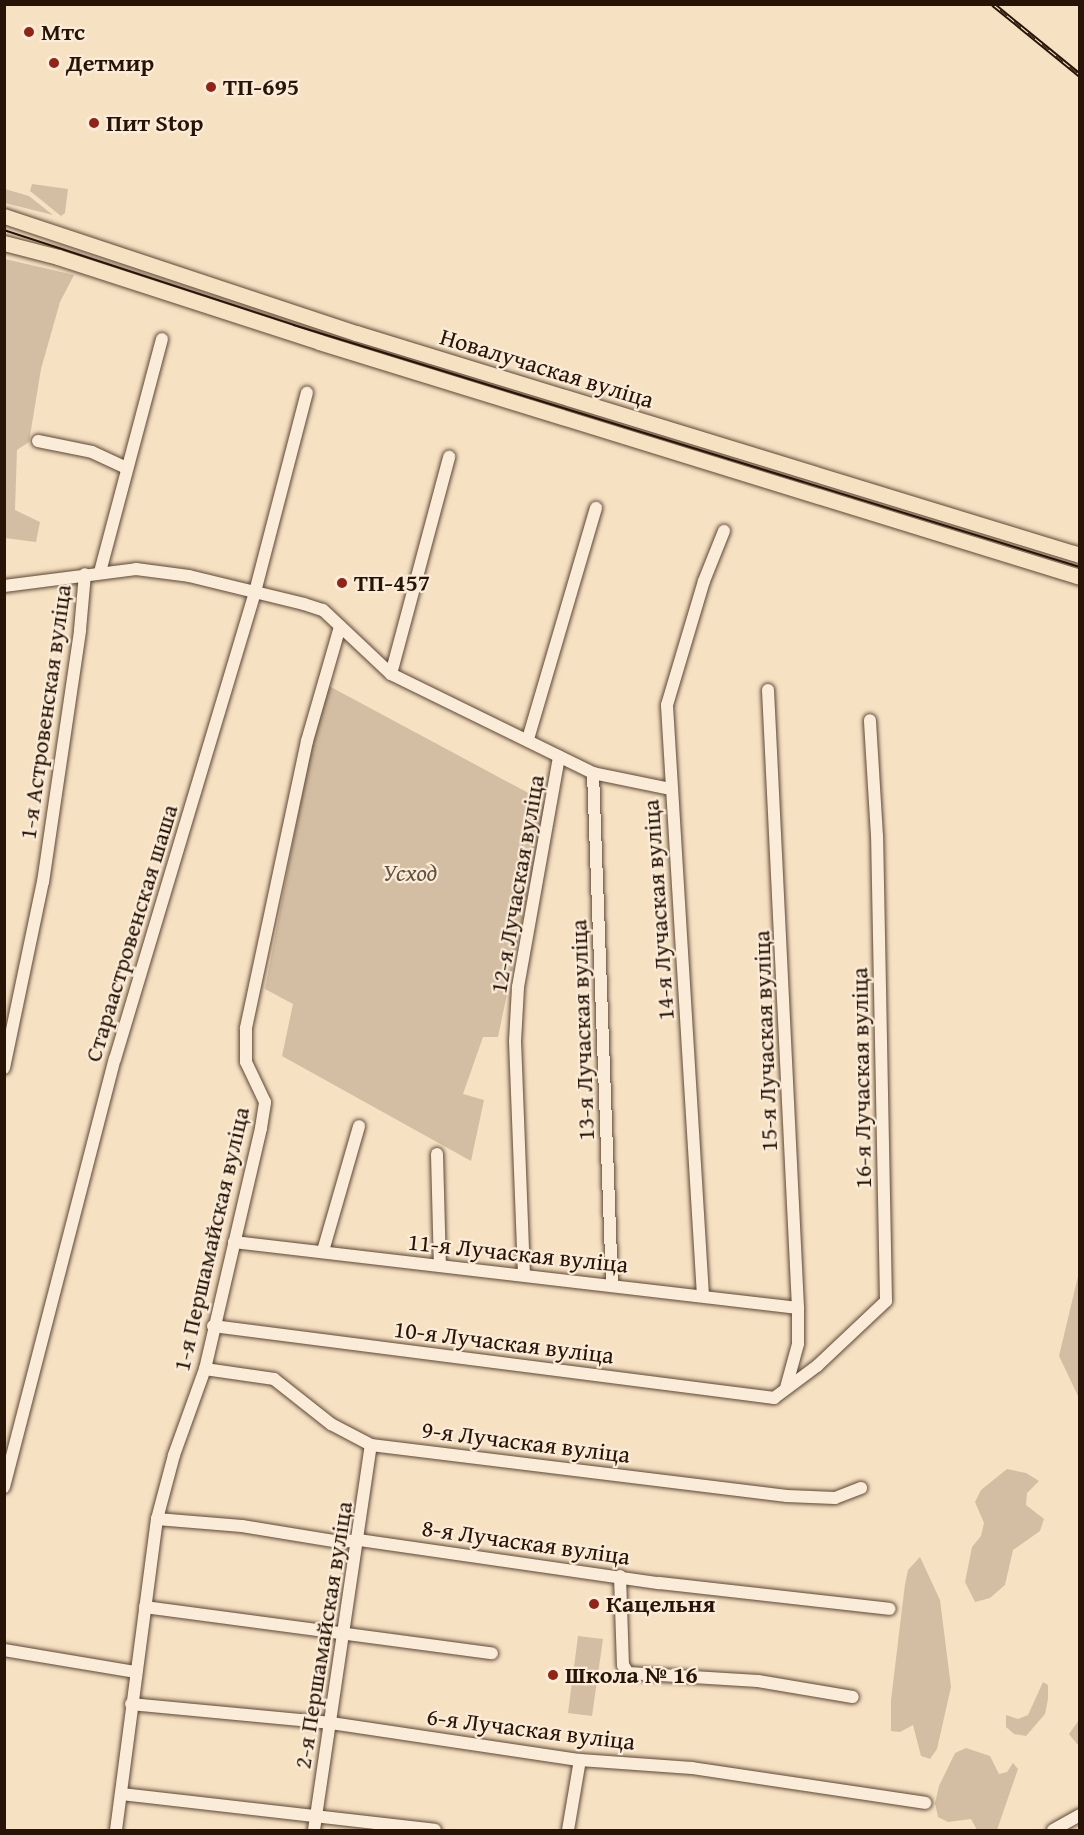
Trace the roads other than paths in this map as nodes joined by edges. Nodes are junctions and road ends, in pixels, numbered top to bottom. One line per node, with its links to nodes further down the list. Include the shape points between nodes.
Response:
1 (4, 216): 2 (main road, Новалучаская вуліца)
2 (65, 238): 4 (street); 12 (main road, Новалучаская вуліца, via 356,333)
3 (4, 243): 4 (main road, Новалучаская вуліца)
4 (58, 257): 14 (main road, Новалучаская вуліца)
5 (162, 339): 9 (street)
6 (307, 393): 19 (street, Стараастровенская шаша)
7 (38, 441): 9 (street, via 92,452)
8 (449, 457): 21 (street)
9 (127, 468): 15 (street)
10 (596, 508): 24 (street)
11 (724, 531): 27 (street, 14-я Лучаская вуліца, via 704,581 668,705)
12 (1047, 546): 13 (main road, Новалучаская вуліца); 14 (street)
13 (1080, 555)
14 (1041, 566): 17 (main road, Новалучаская вуліца)
15 (100, 572): 16 (street, 12-я Лучаская вуліца); 19 (street, 12-я Лучаская вуліца, via 136,569)
16 (85, 574): 18 (street, 12-я Лучаская вуліца); 28 (street, 1-я Астровенская вуліца, via 43,882)
17 (1080, 577)
18 (4, 586)
19 (255, 592): 20 (street, 12-я Лучаская вуліца, via 323,610); 42 (street, Стараастровенская шаша, via 115,1059)
20 (340, 627): 21 (street, 12-я Лучаская вуліца); 31 (street, 1-я Першамайская вуліца, via 308,741 246,1028 246,1062 265,1102)
21 (391, 674): 24 (street, 12-я Лучаская вуліца)
22 (768, 690): 37 (street, 15-я Лучаская вуліца)
23 (870, 720): 40 (street, 16-я Лучаская вуліца, via 877,836 886,1301 817,1366)
24 (528, 739): 25 (street, 12-я Лучаская вуліца)
25 (560, 757): 26 (street); 34 (street, 12-я Лучаская вуліца, via 518,987 515,1041)
26 (593, 773): 27 (street); 35 (street, 13-я Лучаская вуліца)
27 (671, 789): 36 (street, 14-я Лучаская вуліца)
28 (4, 1068)
29 (359, 1126): 32 (street)
30 (437, 1154): 33 (street)
31 (234, 1242): 32 (street, 11-я Лучаская вуліца); 38 (street, 1-я Першамайская вуліца)
32 (323, 1251): 33 (street, 11-я Лучаская вуліца)
33 (440, 1266): 34 (street, 11-я Лучаская вуліца)
34 (524, 1275): 35 (street, 11-я Лучаская вуліца)
35 (612, 1285): 36 (street, 11-я Лучаская вуліца)
36 (703, 1296): 37 (street, 11-я Лучаская вуліца)
37 (798, 1308): 40 (street, 15-я Лучаская вуліца, via 798,1344)
38 (213, 1326): 39 (street, 1-я Першамайская вуліца); 40 (street, 10-я Лучаская вуліца, via 774,1398)
39 (205, 1369): 41 (street, 9-я Лучаская вуліца, via 274,1379 331,1424); 44 (street, 1-я Першамайская вуліца, via 174,1455)
40 (786, 1388)
41 (371, 1445): 43 (street, 9-я Лучаская вуліца, via 787,1496 835,1498); 45 (street, 2-я Першамайская вуліца)
42 (4, 1487)
43 (861, 1488)
44 (157, 1519): 45 (street, 8-я Лучаская вуліца, via 242,1526 340,1542); 47 (street, 1-я Першамайская вуліца)
45 (359, 1540): 46 (street, 8-я Лучаская вуліца); 49 (street, 2-я Першамайская вуліца)
46 (620, 1576): 48 (street, 8-я Лучаская вуліца); 53 (street, via 622,1665 628,1673 758,1681)
47 (145, 1607): 49 (street); 52 (street, 1-я Першамайская вуліца)
48 (890, 1609)
49 (344, 1633): 51 (street); 55 (street, 2-я Першамайская вуліца)
50 (4, 1650): 52 (street)
51 (492, 1653)
52 (136, 1671): 54 (street, 1-я Першамайская вуліца)
53 (853, 1697)
54 (131, 1704): 55 (street, 6-я Лучаская вуліца); 57 (street, 1-я Першамайская вуліца)
55 (331, 1723): 56 (street, 6-я Лучаская вуліца); 60 (street, 2-я Першамайская вуліца)
56 (580, 1760): 58 (street, 6-я Лучаская вуліца, via 692,1768); 64 (street)
57 (121, 1794): 60 (street); 61 (street, 1-я Першамайская вуліца)
58 (925, 1803)
59 (1080, 1815): 65 (street)
60 (316, 1816): 62 (street, 2-я Першамайская вуліца); 63 (street)
61 (116, 1830)
62 (314, 1830)
63 (435, 1830)
64 (568, 1830)
65 (1053, 1830)

